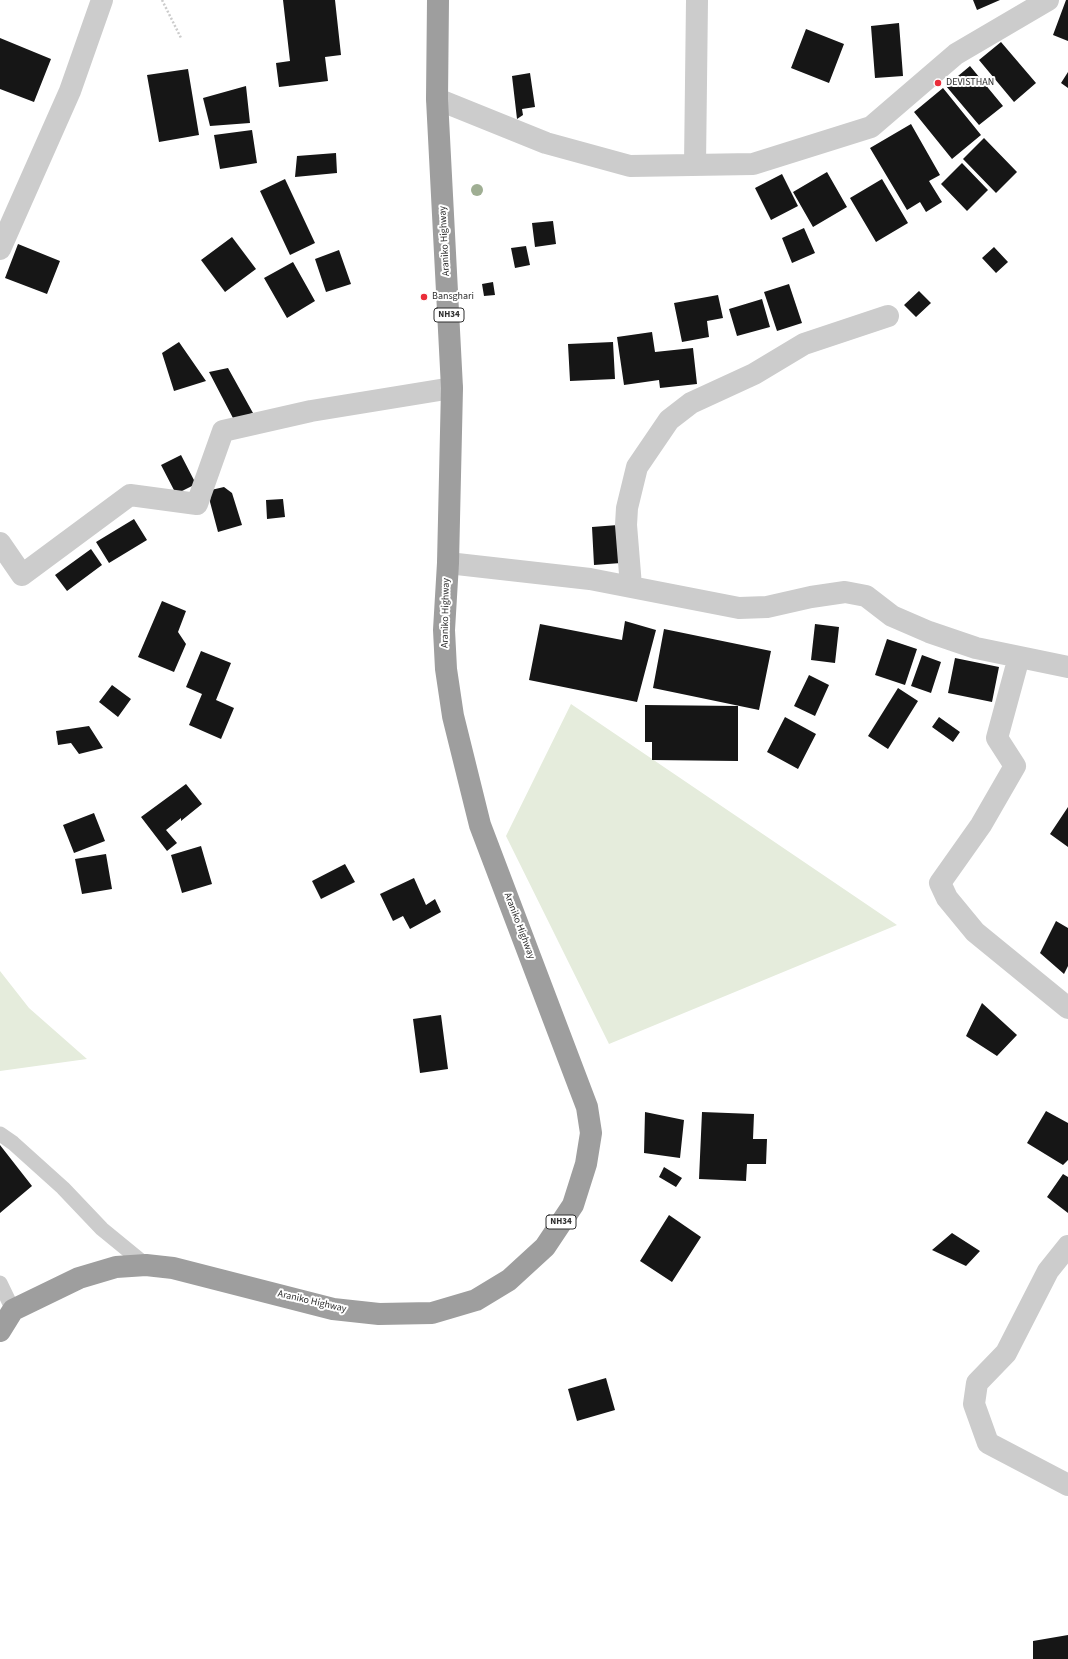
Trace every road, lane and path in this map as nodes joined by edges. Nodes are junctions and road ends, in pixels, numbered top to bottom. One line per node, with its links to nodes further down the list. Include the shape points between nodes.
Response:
1 (102, 0): 9 (street, via 70,91)
2 (162, 0): 6 (path)
3 (438, 0): 7 (highway, Araniko Highway / NH34)
4 (696, 0): 8 (street)
5 (1048, 0): 8 (street, via 956,54 871,127 753,164)
6 (181, 38)
7 (437, 99): 8 (street, via 546,143 630,166); 11 (highway, Araniko Highway / NH34)
8 (695, 165)
9 (0, 249)
10 (888, 316): 14 (street, via 804,344 754,374 691,403 669,420 637,467 627,508)
11 (452, 388): 12 (street, via 311,411 223,431 197,504 130,496 22,575); 13 (highway, Araniko Highway / NH34)
12 (0, 542)
13 (448, 563): 14 (street); 20 (highway, Araniko Highway / NH34, via 444,630 446,669 453,716 480,825 587,1107 591,1133 586,1164 573,1205 545,1247 509,1280 476,1300 432,1313 379,1314 333,1309 173,1268)
14 (631, 586): 15 (street, via 739,608 767,607 845,592 866,596 892,616 929,632 976,648)
15 (1018, 657): 16 (street); 17 (street, via 996,738 1015,766 981,825 940,883 946,898 975,932)
16 (1068, 667)
17 (1068, 1008)
18 (0, 1134): 20 (lane, via 14,1143 63,1188 102,1229)
19 (1068, 1246): 24 (street, via 1048,1271 1006,1353 977,1384 974,1404 988,1443)
20 (146, 1265): 22 (highway, Araniko Highway / NH34, via 116,1267 79,1278)
21 (0, 1283): 22 (lane)
22 (13, 1310): 23 (highway)
23 (0, 1332)
24 (1068, 1485)

